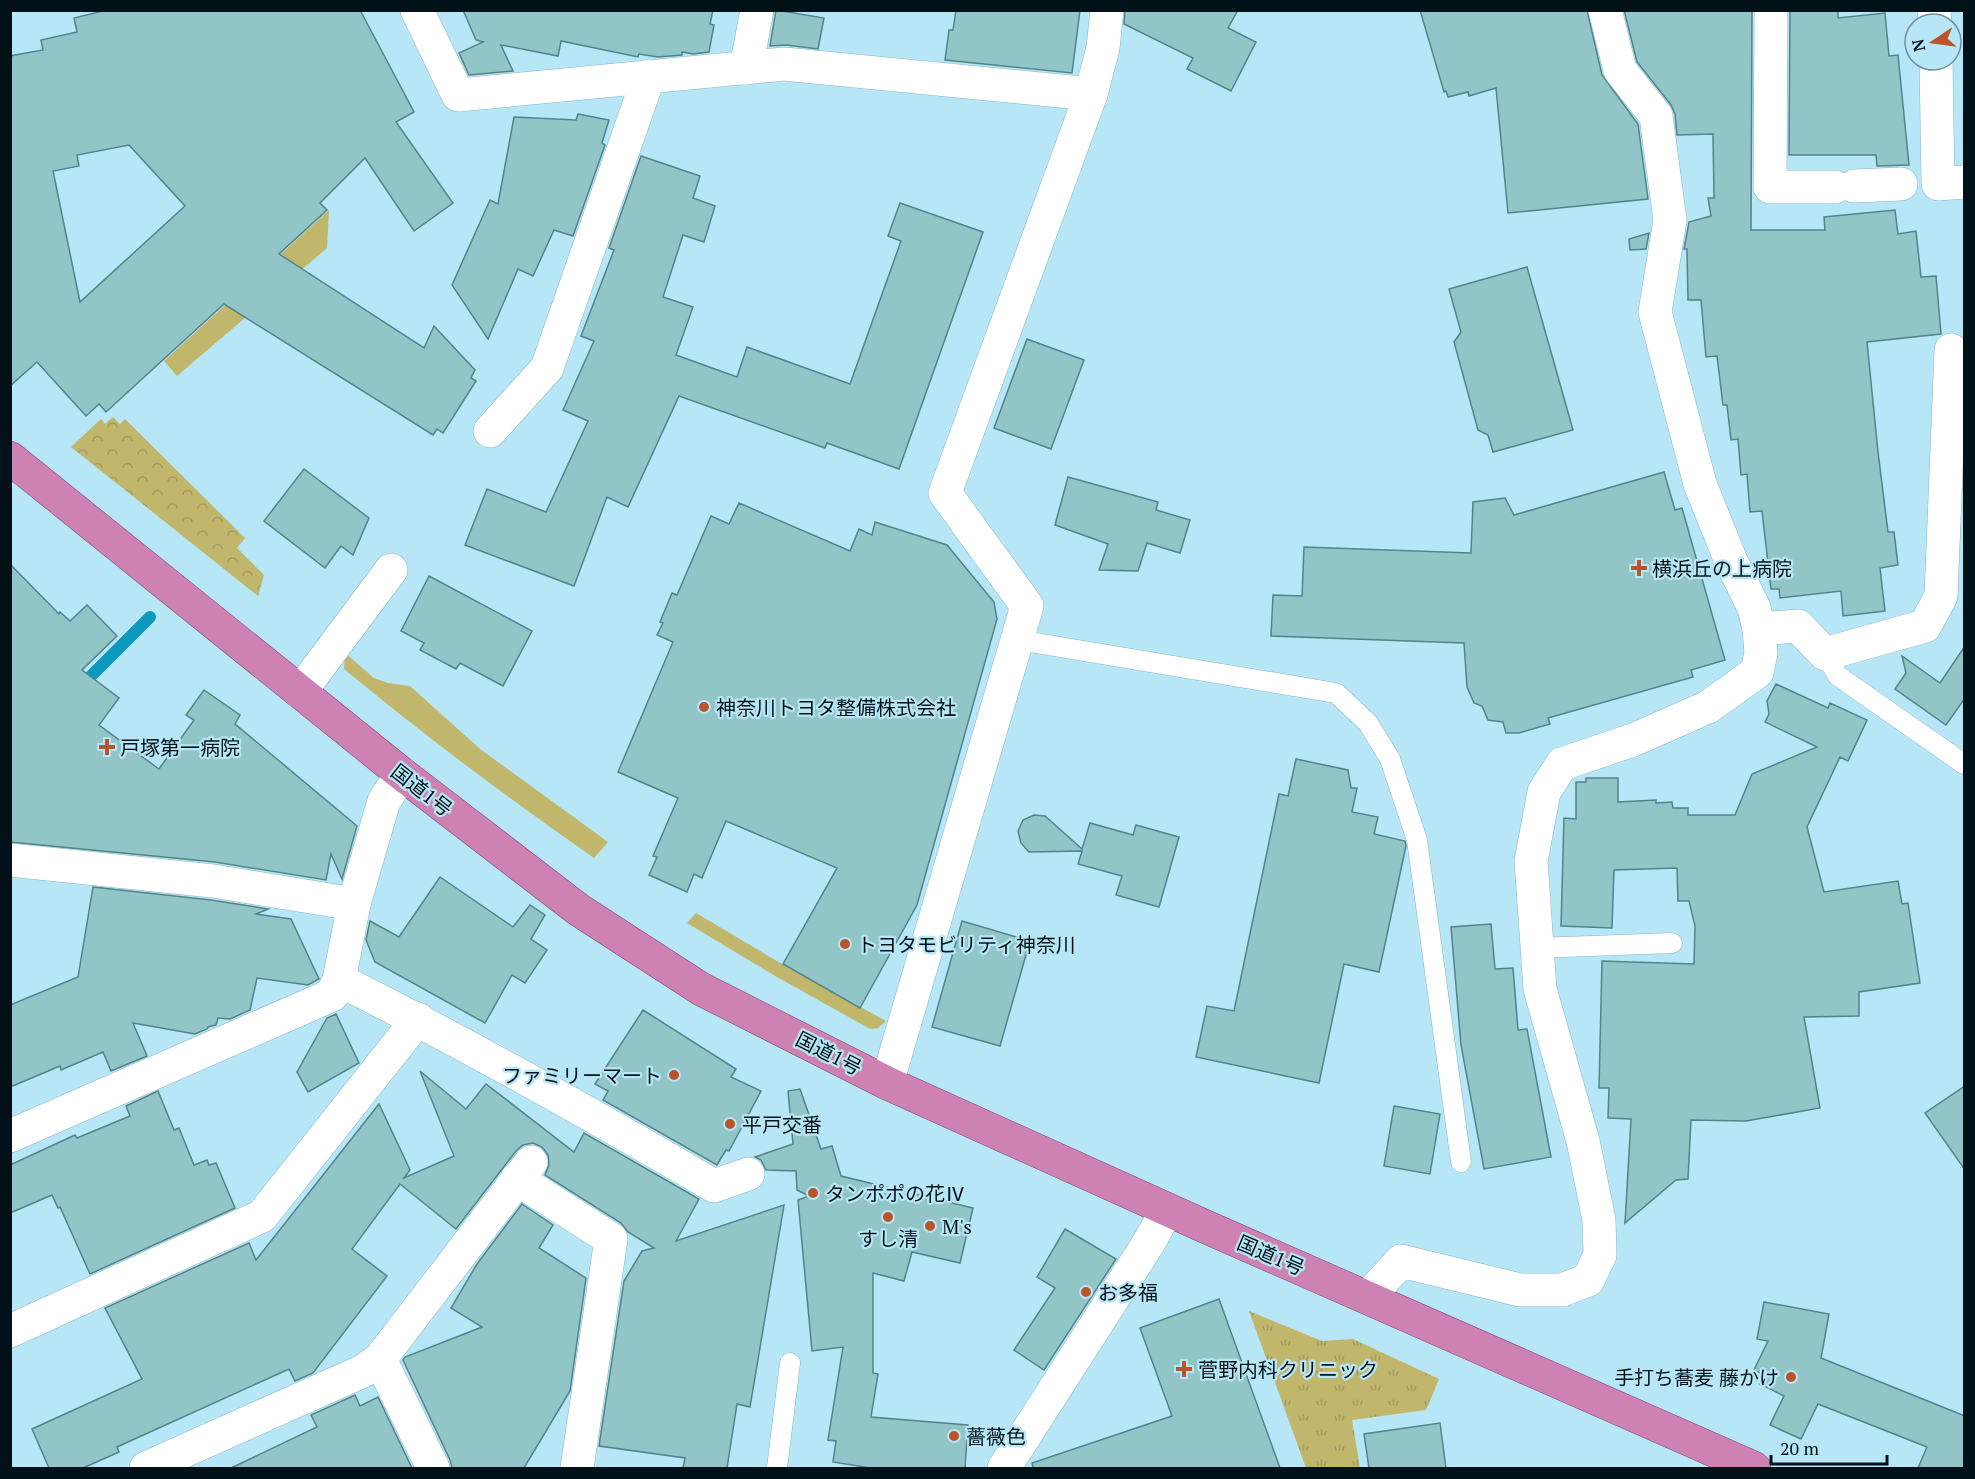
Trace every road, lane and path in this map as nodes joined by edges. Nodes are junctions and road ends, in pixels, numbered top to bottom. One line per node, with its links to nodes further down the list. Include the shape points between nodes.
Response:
1 (417, 10): 8 (street, via 458,95)
2 (757, 10): 6 (street)
3 (1107, 10): 9 (street, via 1103,48)
4 (1605, 10): 15 (street, via 1620,70 1656,116 1670,220 1655,312 1700,484 1754,608)
5 (1771, 10): 10 (street, via 1770,187)
6 (746, 68): 8 (street); 9 (street, via 784,64)
7 (1936, 72): 10 (street)
8 (649, 76): 12 (street, via 547,368)
9 (1091, 94): 16 (street, via 945,493 1027,606)
10 (1933, 183)
11 (1951, 350): 17 (street, via 1941,596 1925,626)
12 (490, 431)
13 (10, 458): 18 (highway, 国道1号)
14 (391, 570): 18 (street)
15 (1759, 629): 17 (street, via 1798,626); 24 (street, via 1758,672 1708,707 1633,740 1562,764 1544,792 1531,861)
16 (1018, 640): 27 (street); 29 (lane, via 1336,693 1368,723 1390,759 1417,840)
17 (1825, 654): 19 (lane, via 1838,676)
18 (300, 692): 20 (highway, 国道1号)
19 (1965, 764)
20 (402, 774): 22 (street, via 384,801); 27 (highway, 国道1号, via 579,910 701,989)
21 (10, 860): 22 (street, via 213,881)
22 (354, 904): 25 (street)
23 (1672, 943): 24 (lane)
24 (1537, 948): 32 (street, via 1540,989 1583,1141 1599,1220 1600,1255 1592,1272 1588,1280 1562,1290 1520,1290 1401,1261)
25 (339, 980): 26 (street); 28 (street, via 332,996)
26 (418, 1019): 30 (street, via 565,1111 714,1186); 33 (street, via 262,1216)
27 (887, 1083): 31 (highway, 国道1号)
28 (10, 1136)
29 (1461, 1162)
30 (748, 1174)
31 (1167, 1210): 32 (highway, 国道1号); 40 (street)
32 (1368, 1297): 41 (highway, 国道1号)
33 (10, 1331)
34 (380, 1359): 36 (street, via 363,1371); 37 (street); 38 (street, via 524,1171 611,1239)
35 (790, 1363): 39 (lane)
36 (146, 1468)
37 (433, 1468)
38 (577, 1468)
39 (777, 1468)
40 (1004, 1468)
41 (1754, 1468)

